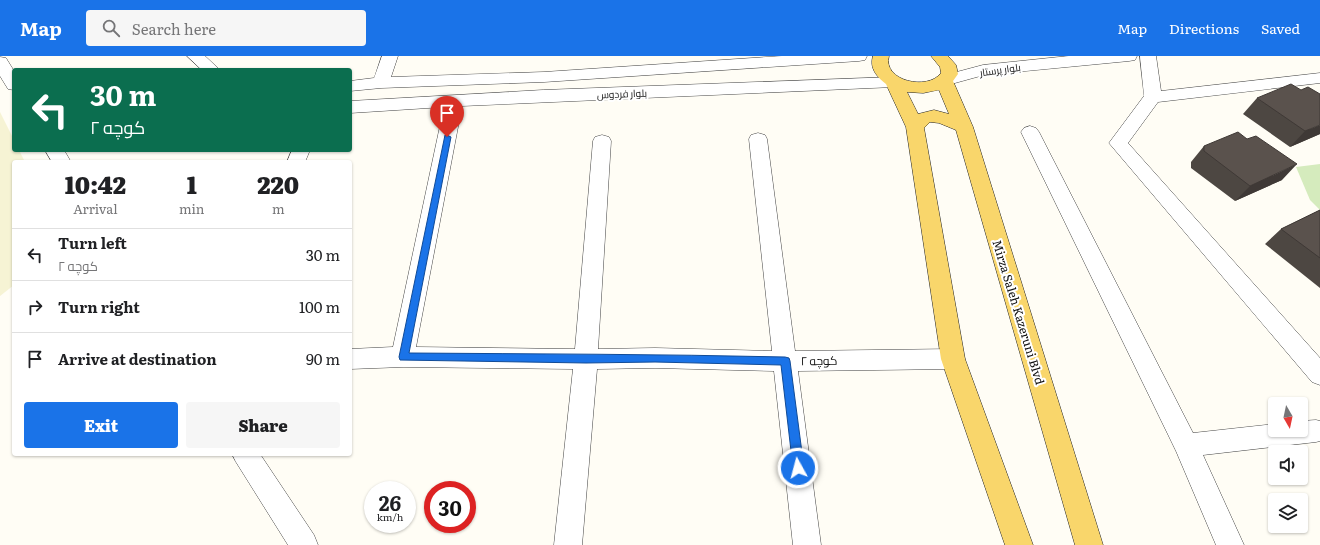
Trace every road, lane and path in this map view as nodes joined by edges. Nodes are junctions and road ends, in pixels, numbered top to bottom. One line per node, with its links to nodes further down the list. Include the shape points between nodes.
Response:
1 (195, 56): 10 (street)
2 (390, 56): 16 (street)
3 (858, 56): 8 (street, بلوار فردوس)
4 (881, 56): 15 (main road, via 880,69)
5 (939, 56): 13 (main road, via 948,68 948,75)
6 (1129, 56): 13 (street, بلوار پرستار, via 983,70)
7 (1148, 56): 19 (street)
8 (737, 60): 11 (street, بلوار فردوس)
9 (0, 62): 14 (street)
10 (210, 68)
11 (544, 77): 16 (street, بلوار فردوس); 18 (street)
12 (1320, 78): 19 (street)
13 (944, 81): 15 (main road, via 926,88 909,87); 23 (main road, Mirza Saleh Kazeruni Blvd)
14 (12, 82)
15 (894, 82): 18 (street, بلوار فردوس); 22 (main road)
16 (381, 83): 17 (street, بلوار فردوس)
17 (352, 86)
18 (543, 96): 20 (street, بلوار فردوس)
19 (1153, 97): 32 (street, via 1118,143)
20 (454, 101): 21 (street, بلوار فردوس); 27 (street)
21 (352, 106)
22 (915, 127): 23 (main road, via 924,118 934,117 946,119); 28 (main road)
23 (964, 128): 40 (main road, Mirza Saleh Kazeruni Blvd)
24 (1030, 132): 34 (street)
25 (758, 139): 31 (street)
26 (602, 141): 30 (street)
27 (404, 357): 29 (street, کوچه ۲); 30 (street, کوچه ۲)
28 (953, 358): 31 (street, کوچه ۲); 39 (main road)
29 (352, 359)
30 (586, 359): 31 (street, کوچه ۲); 37 (street)
31 (785, 361): 38 (street)
32 (1320, 375)
33 (1316, 431): 34 (street)
34 (1186, 445): 41 (street)
35 (246, 456): 36 (street)
36 (304, 545)
37 (568, 545)
38 (808, 545)
39 (1019, 545)
40 (1089, 545)
41 (1230, 545)

